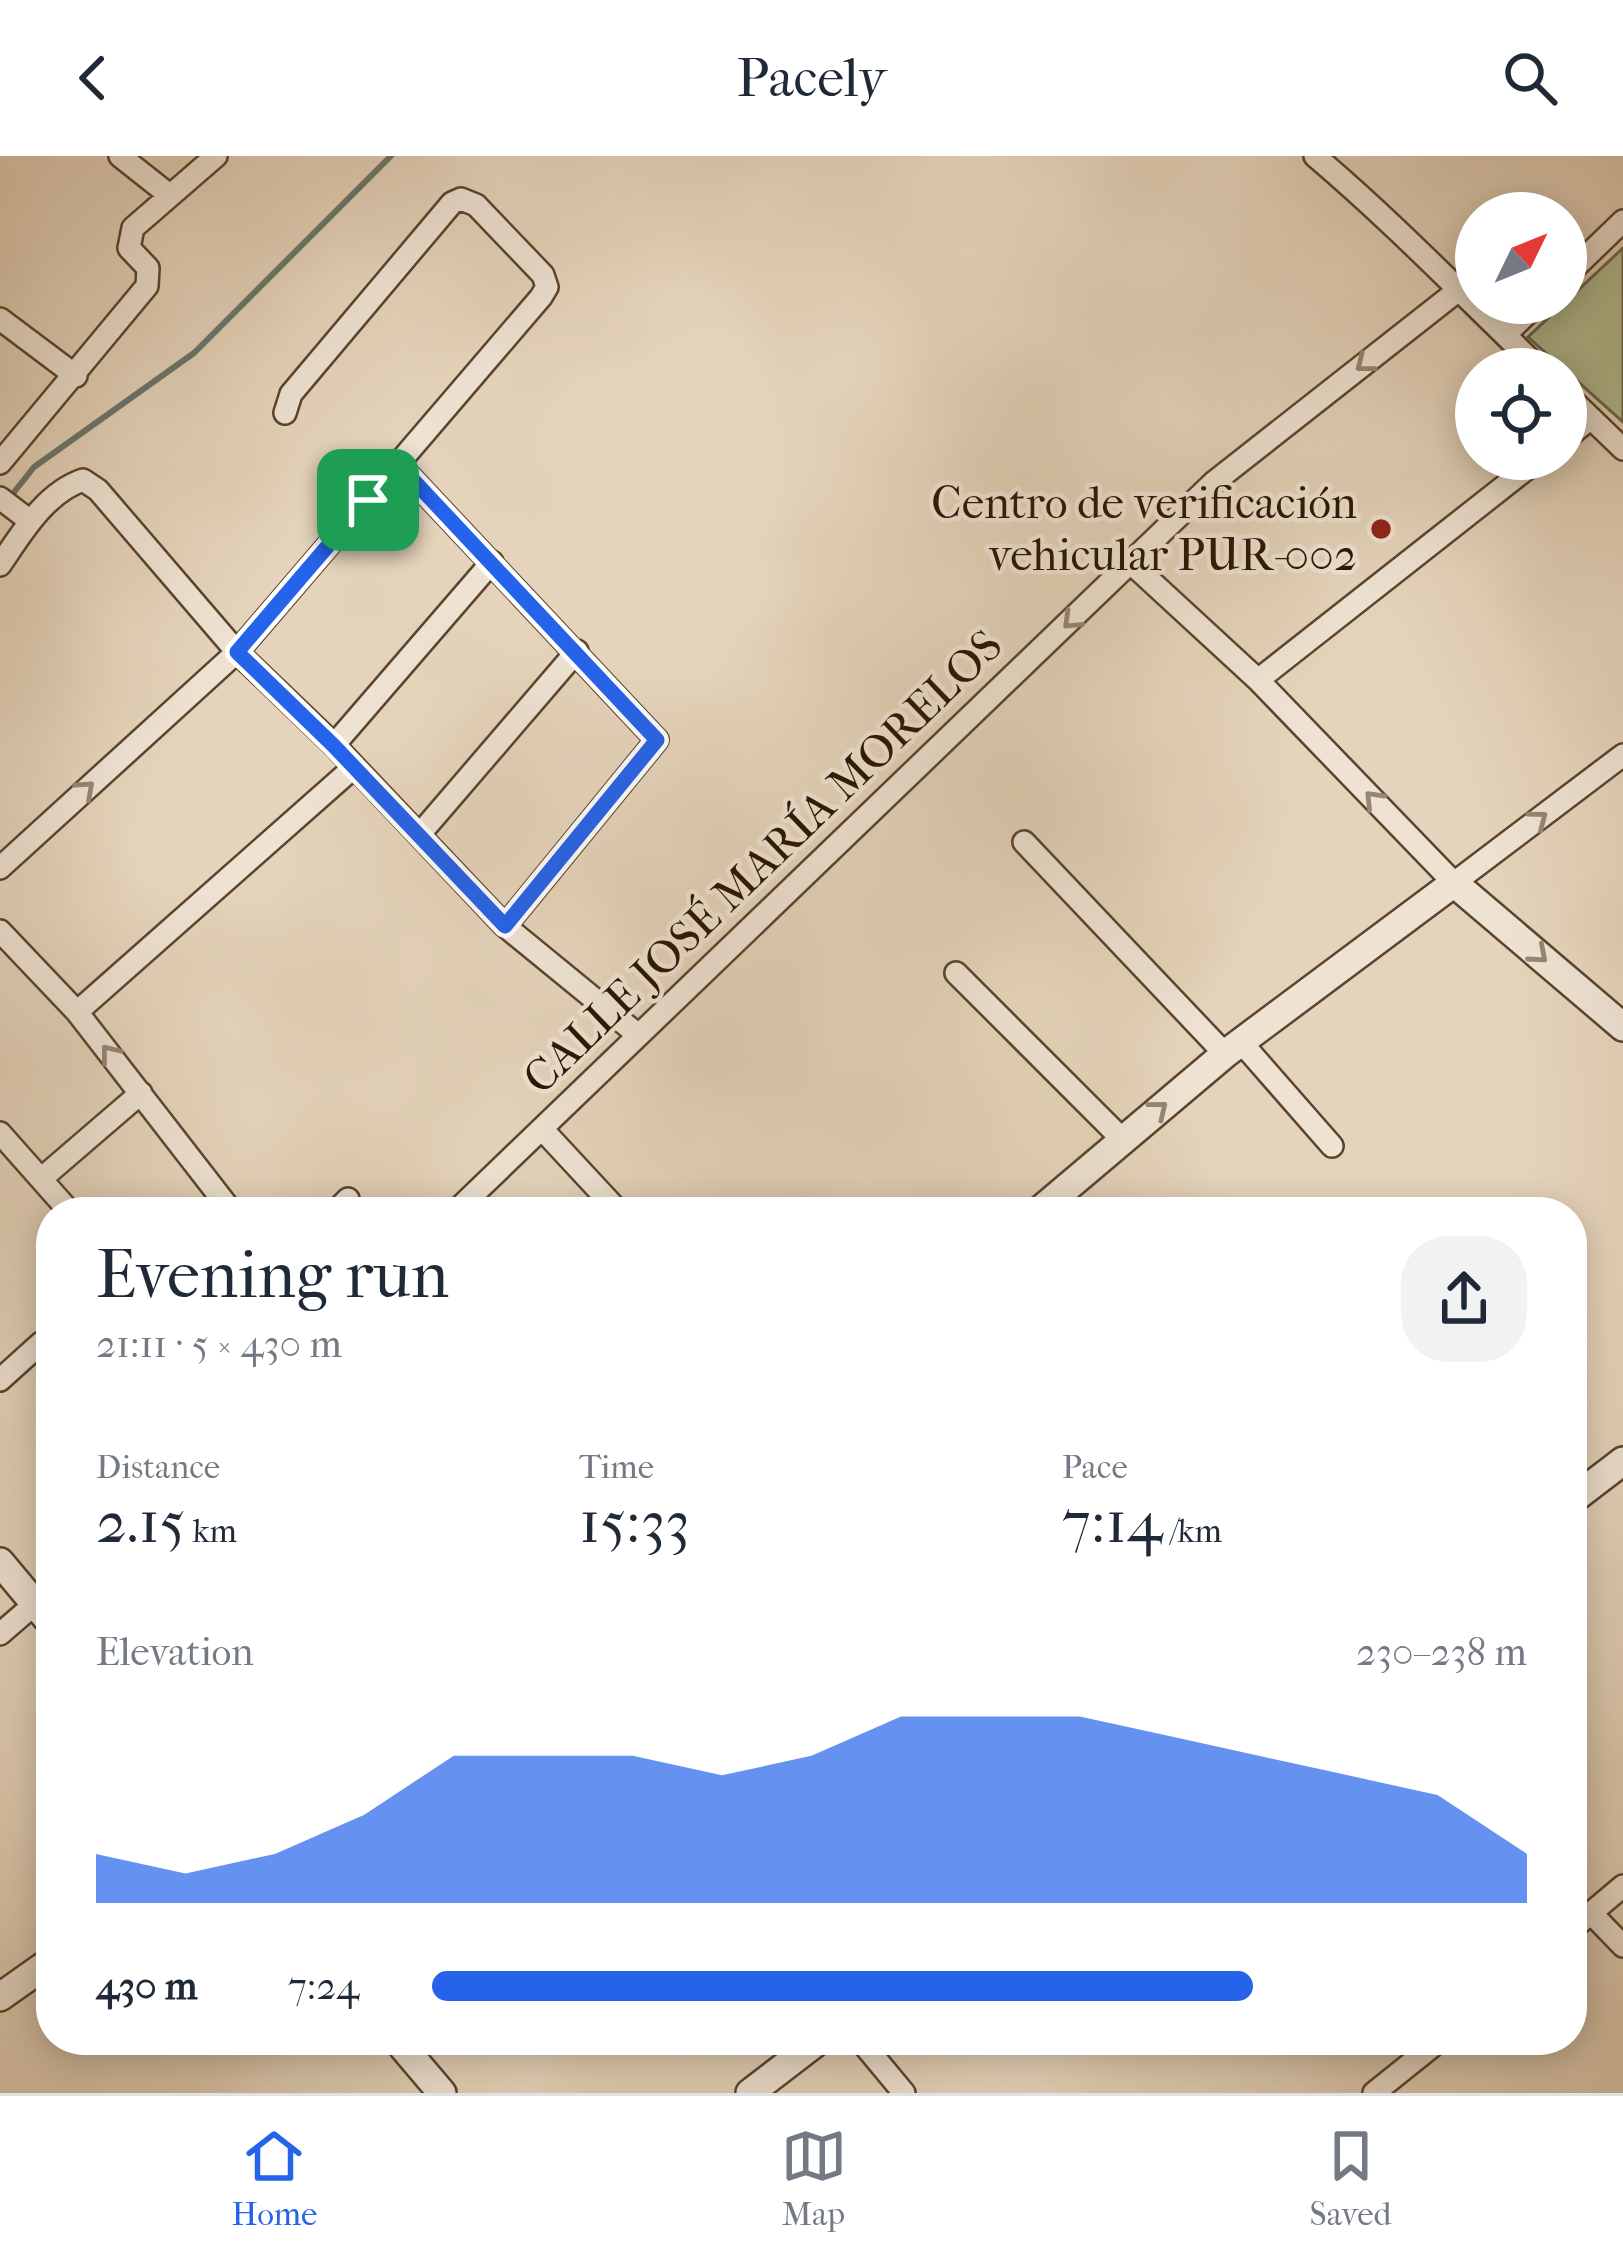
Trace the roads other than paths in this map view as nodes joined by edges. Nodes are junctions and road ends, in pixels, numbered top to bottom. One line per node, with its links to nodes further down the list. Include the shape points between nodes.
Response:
1 (120, 156): 4 (street)
2 (216, 156): 4 (street)
3 (1315, 156): 7 (street, via 1401,229)
4 (168, 194): 14 (street, via 133,228 129,248 148,268 147,286)
5 (1623, 221): 6 (street)
6 (1587, 256)
7 (1455, 291)
8 (1455, 293): 26 (street, CALLE JOSÉ MARÍA MORELOS, one-way to 26, via 1213,483)
9 (0, 319): 14 (street)
10 (1492, 324): 12 (street)
11 (1516, 324): 12 (street)
12 (1504, 335): 13 (street)
13 (1518, 348)
14 (76, 376): 20 (street)
15 (285, 413): 21 (street, via 291,394 452,203 476,205 547,286)
16 (1587, 414): 17 (street)
17 (1591, 418): 18 (street); 19 (street)
18 (1587, 421)
19 (1623, 449)
20 (0, 463)
21 (398, 464): 25 (street); 29 (street)
22 (1512, 480): 30 (street)
23 (6, 502): 24 (street)
24 (31, 521): 27 (street); 29 (street, via 83,480)
25 (492, 562): 28 (street); 31 (street)
26 (1131, 563): 30 (street); 43 (street, CALLE JOSÉ MARÍA MORELOS, one-way to 43)
27 (0, 565)
28 (577, 651): 34 (street); 38 (street, via 657,740)
29 (237, 652): 31 (street); 36 (street, one-way to 29)
30 (1258, 680): 37 (street, one-way to 30)
31 (334, 746): 33 (street)
32 (1623, 755): 37 (street, one-way to 32)
33 (353, 768): 34 (street); 41 (street)
34 (419, 835): 38 (street)
35 (1024, 842): 44 (street)
36 (0, 868)
37 (1454, 883): 42 (street, one-way to 42); 44 (street)
38 (505, 926): 43 (street)
39 (0, 931): 41 (street)
40 (956, 974): 48 (street)
41 (77, 1012): 45 (street, one-way to 41)
42 (1623, 1027)
43 (637, 1034): 46 (street, CALLE JOSÉ MARÍA MORELOS)
44 (1233, 1048): 48 (street, one-way to 44); 49 (street)
45 (141, 1093): 50 (street); 52 (street)
46 (542, 1129): 53 (street, CALLE JOSÉ MARÍA MORELOS); 54 (street)
47 (0, 1133): 50 (street)
48 (1122, 1139): 55 (street)
49 (1332, 1146)
50 (41, 1179): 51 (street)
51 (57, 1197)
52 (221, 1197)
53 (471, 1197)
54 (606, 1197)
55 (1055, 1197)
56 (36, 1348): 57 (street)
57 (0, 1380)
58 (1623, 1462): 59 (street)
59 (1587, 1489)
60 (0, 1562): 61 (street)
61 (36, 1596)
62 (36, 1612): 63 (street)
63 (0, 1634)
64 (1623, 1886): 65 (street)
65 (1591, 1913): 66 (street); 67 (street)
66 (1587, 1916)
67 (1623, 1946)
68 (36, 1971): 69 (street)
69 (0, 1997)
70 (410, 2055): 74 (street)
71 (799, 2055): 75 (street)
72 (872, 2055): 76 (street)
73 (1421, 2055): 77 (street)
74 (442, 2093)
75 (750, 2093)
76 (904, 2093)
77 (1374, 2093)

